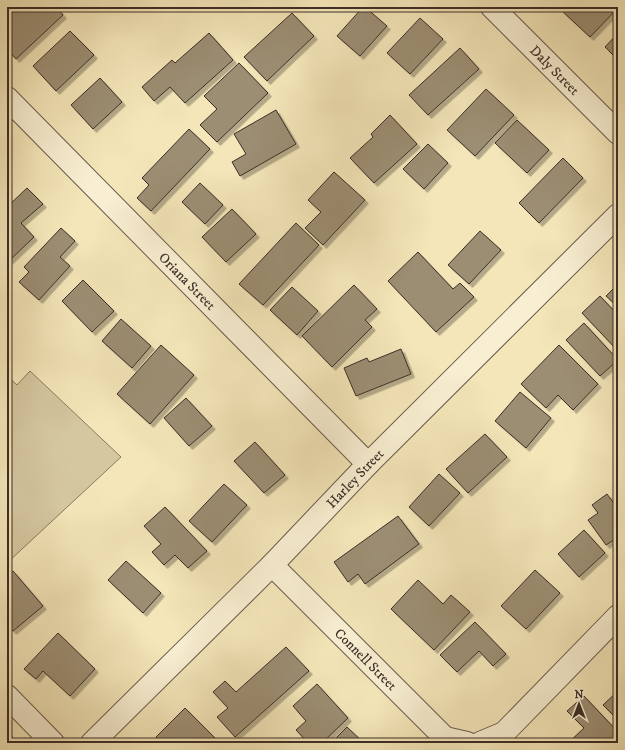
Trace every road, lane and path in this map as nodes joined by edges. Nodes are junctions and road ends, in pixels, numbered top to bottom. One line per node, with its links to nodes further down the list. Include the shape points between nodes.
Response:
1 (492, 7): 3 (street, Daly Street)
2 (7, 98): 5 (street, Oriana Street)
3 (618, 133)
4 (618, 215): 5 (street, Harley Street)
5 (368, 464): 6 (street, Harley Street)
6 (272, 565): 12 (street, Harley Street); 13 (street, Connell Street, via 445,738)
7 (618, 616): 14 (street, via 504,733)
8 (7, 696): 11 (street)
9 (7, 733): 10 (path)
10 (17, 743)
11 (53, 743)
12 (92, 743)
13 (466, 743)
14 (480, 743)

